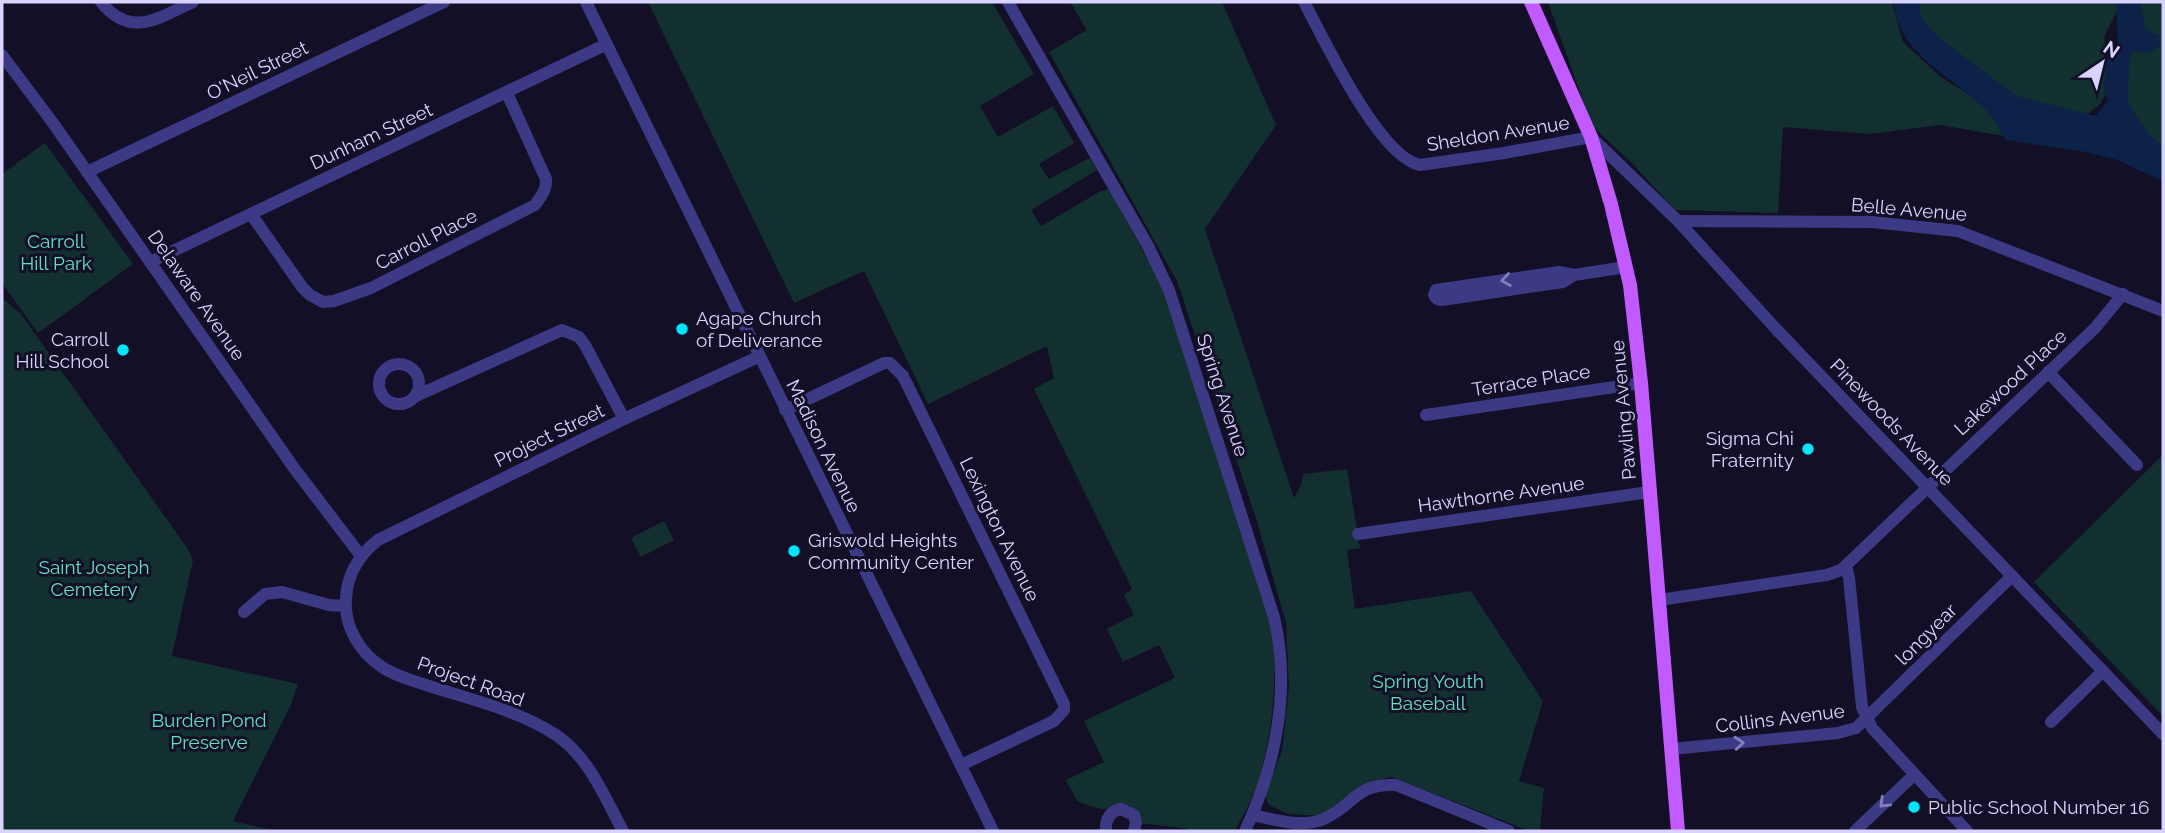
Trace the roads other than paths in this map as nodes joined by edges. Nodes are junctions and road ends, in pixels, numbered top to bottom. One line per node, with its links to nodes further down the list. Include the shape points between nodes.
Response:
1 (101, 2): 2 (street, via 127,23 140,24)
2 (193, 2)
3 (444, 2): 12 (street, O'Neil Street)
4 (586, 2): 8 (street, Madison Avenue)
5 (1008, 2): 44 (street, Spring Avenue, via 1169,290 1274,617 1281,658 1278,724 1273,758)
6 (1304, 2): 11 (street, Sheldon Avenue, via 1355,96 1398,153 1412,163 1492,155)
7 (1531, 2): 11 (main road, Pawling Avenue)
8 (607, 44): 10 (street, Dunham Street); 20 (street, Madison Avenue)
9 (2, 55): 12 (street, Delaware Avenue)
10 (506, 93): 13 (street, Dunham Street); 13 (street, Carroll Place, via 546,179 543,195 534,205 371,288 334,301 323,302 310,295)
11 (1591, 137): 14 (street, Pinewoods Avenue); 16 (main road, Pawling Avenue)
12 (87, 172): 15 (street, Delaware Avenue)
13 (251, 214): 15 (street, Dunham Street)
14 (1678, 221): 18 (street, Belle Avenue, via 1872,222 1958,230); 28 (street, Pinewoods Avenue)
15 (150, 262): 31 (street, Delaware Avenue)
16 (1626, 267): 17 (street); 22 (main road, Pawling Avenue)
17 (1574, 275): 17 (street, one-way to 17, via 1559,272 1436,289 1434,295 1442,300 1563,282)
18 (2123, 294): 19 (street, Belle Avenue); 21 (street, Lakewood Place)
19 (2163, 311)
20 (758, 357): 24 (street, Madison Avenue); 26 (street, Project Street)
21 (2048, 372): 27 (street); 28 (street, Lakewood Place)
22 (1641, 383): 25 (street, Terrace Place); 29 (main road, Pawling Avenue)
23 (416, 396): 26 (street, via 562,330 585,345)
24 (785, 410): 42 (street, Madison Avenue); 42 (street, Lexington Avenue, via 875,366 890,363 903,376 1062,697 1063,710 1054,721)
25 (1426, 415)
26 (624, 419): 31 (street, Project Street, via 378,540)
27 (2137, 465)
28 (1927, 487): 32 (street, Lakewood Place); 33 (street, Pinewoods Avenue)
29 (1649, 492): 30 (street, Hawthorne Avenue); 34 (main road, Pawling Avenue)
30 (1358, 534)
31 (361, 556): 35 (street, Project Road, via 351,572)
32 (1846, 566): 34 (street, Lakewood Place, via 1827,575); 38 (street)
33 (2012, 576): 37 (street, Pinewoods Avenue); 38 (street, longyear)
34 (1659, 600): 41 (main road, Pawling Avenue)
35 (345, 606): 36 (street, via 282,593 265,594); 45 (street, Project Road, via 355,639 382,667 513,714 570,746 589,769)
36 (244, 612)
37 (2104, 671): 39 (street); 40 (street, Pinewoods Avenue)
38 (1866, 719): 41 (street, Collins Avenue, one-way to 38, via 1838,733 1856,728); 43 (street, Collins Avenue)
39 (2051, 722)
40 (2163, 734)
41 (1671, 749): 51 (main road, Pawling Avenue)
42 (961, 765): 46 (street, Madison Avenue)
43 (1914, 775): 52 (street, one-way to 52); 53 (street, Collins Avenue)
44 (1253, 815): 49 (street, Spring Avenue); 50 (street, via 1311,823 1343,807 1357,793 1379,784 1396,785)
45 (623, 831)
46 (993, 831)
47 (1106, 831): 48 (street, via 1110,815 1121,809 1134,815)
48 (1134, 831)
49 (1245, 831)
50 (1509, 831)
51 (1678, 831)
52 (1855, 831)
53 (1966, 831)

